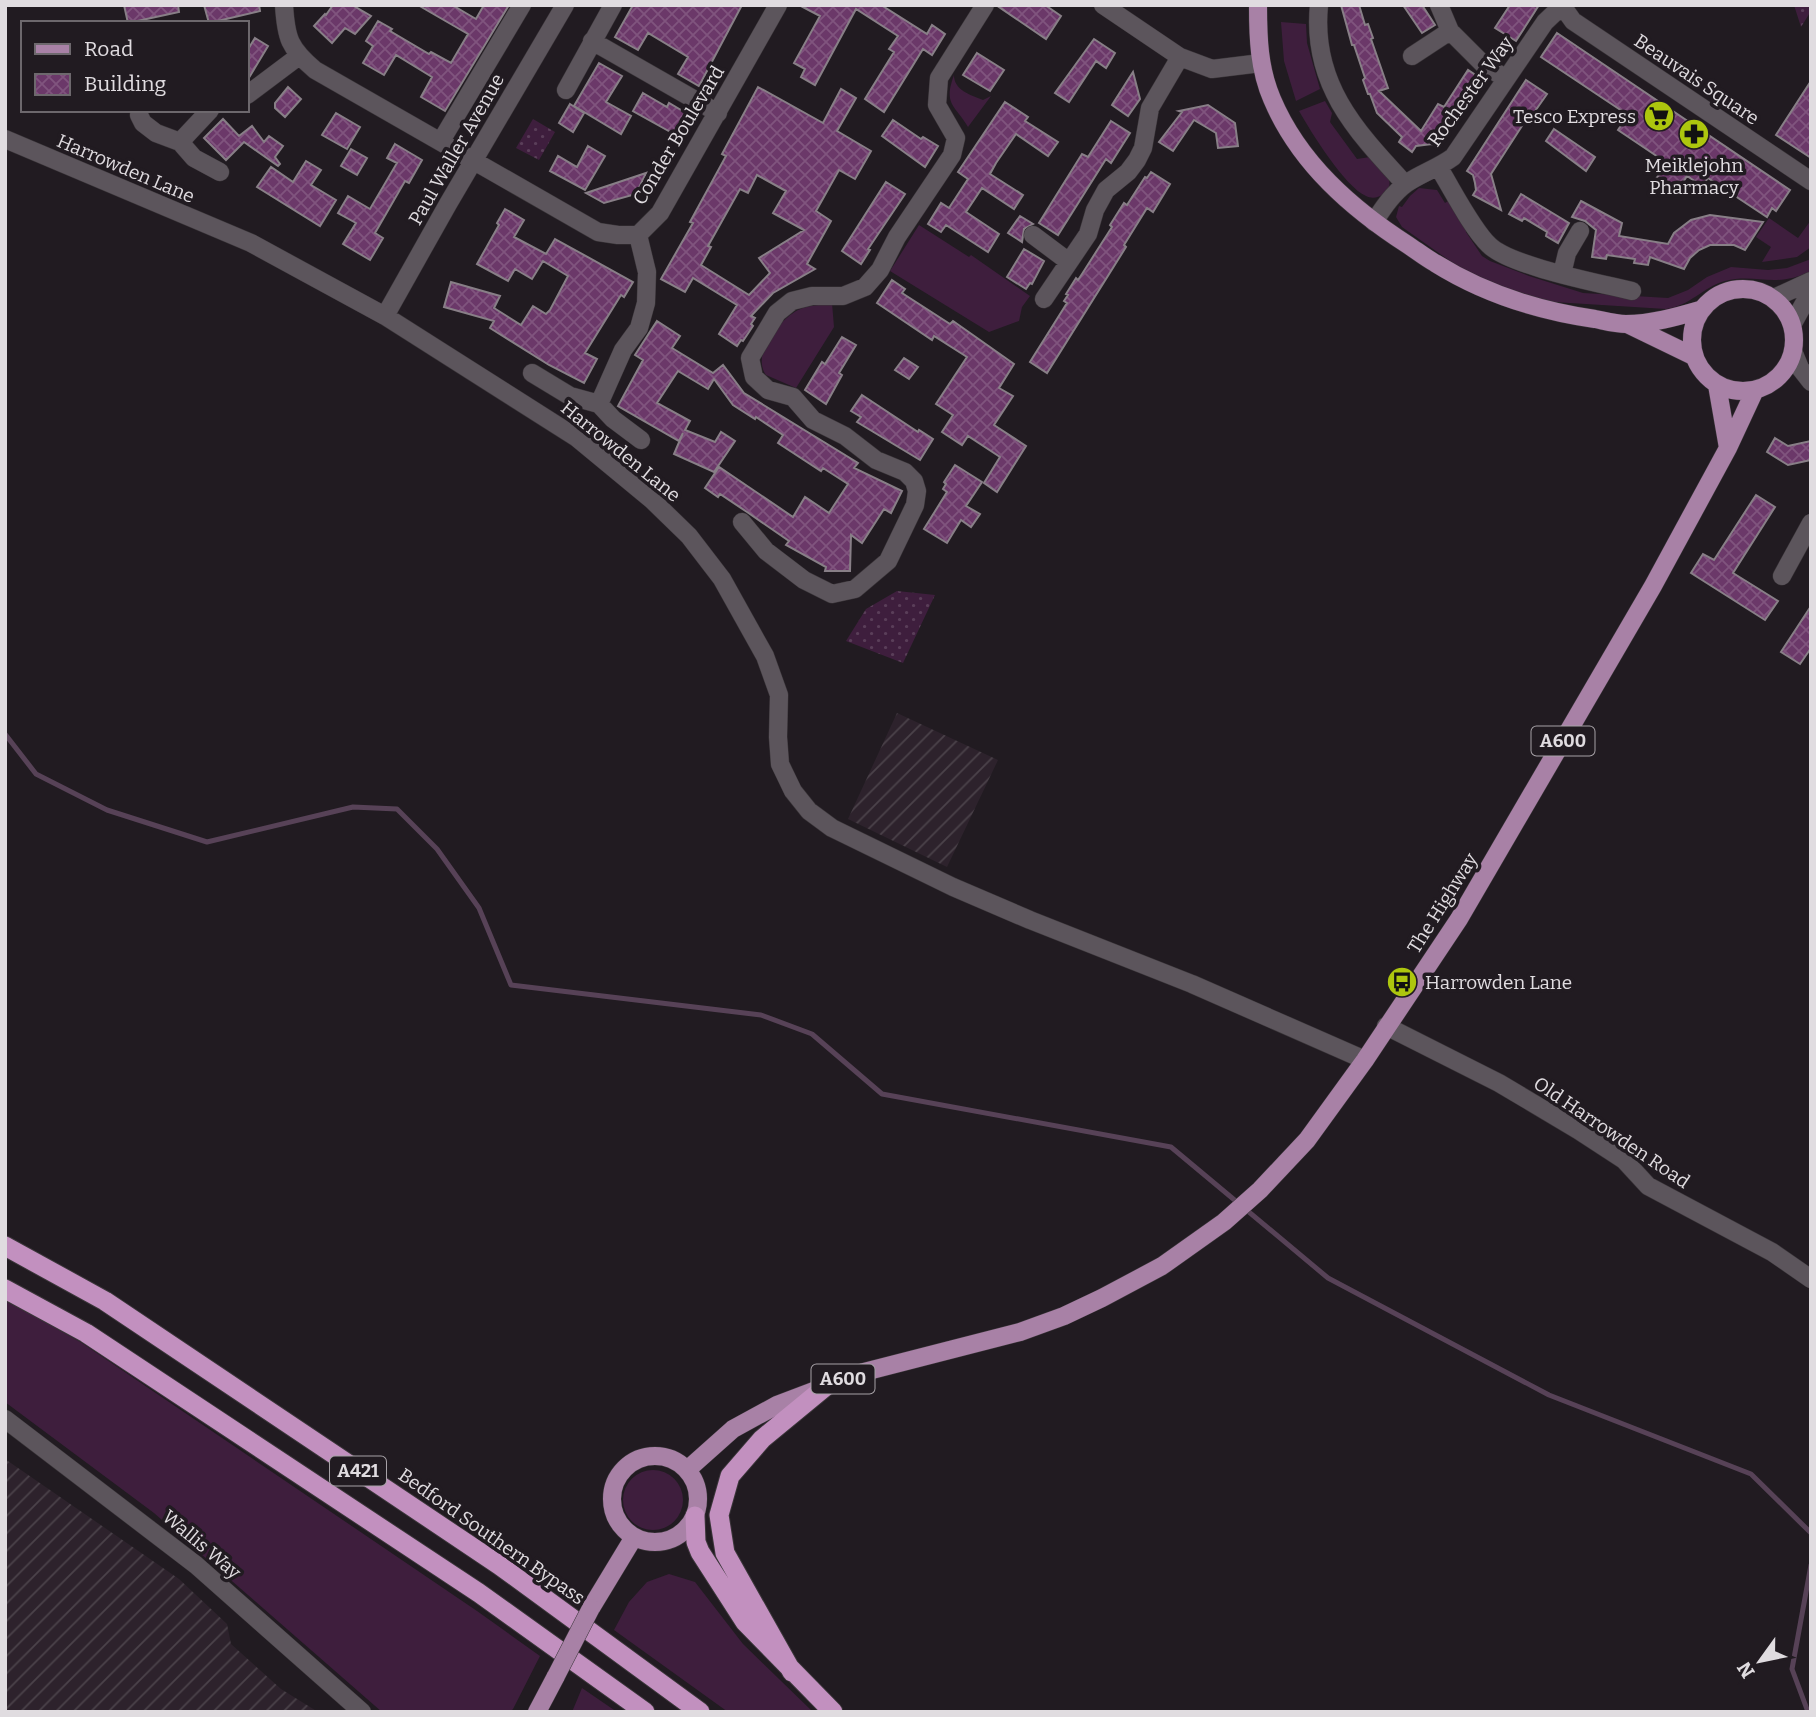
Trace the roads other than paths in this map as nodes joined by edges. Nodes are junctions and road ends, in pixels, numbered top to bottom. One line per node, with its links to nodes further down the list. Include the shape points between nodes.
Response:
1 (284, 5): 14 (street, via 286,34)
2 (522, 5): 25 (street)
3 (565, 5): 27 (street, Paul Waller Avenue)
4 (613, 5): 13 (street)
5 (778, 5): 22 (street, Conder Boulevard)
6 (985, 5): 56 (street, via 939,78 937,104 956,138 952,155 880,270 865,287 843,296 792,301 778,313 750,358 754,377 768,390 793,397 813,420 845,436 876,460 905,472 914,481 915,505 888,561 855,589 832,594 761,558)
7 (1103, 5): 16 (street)
8 (1258, 5): 17 (main road)
9 (1320, 5): 31 (street, via 1323,61 1332,90 1359,135)
10 (1439, 5): 12 (street)
11 (1563, 6): 18 (street, Rochester Way, via 1545,22); 30 (street, Beauvais Square, via 1573,21)
12 (1450, 31): 15 (street); 18 (street, via 1482,64)
13 (592, 41): 19 (street); 22 (street)
14 (299, 56): 20 (street); 25 (street, via 315,70)
15 (1412, 56)
16 (1180, 57): 17 (street, via 1212,69); 36 (street, via 1150,108 1137,160 1106,190 1088,234)
17 (1261, 63): 32 (main road, via 1272,99 1301,150 1334,188)
18 (1506, 79): 28 (street, Rochester Way, via 1452,157)
19 (566, 90)
20 (248, 93)
21 (209, 112): 26 (street)
22 (718, 113): 34 (street, Conder Boulevard, via 660,213)
23 (139, 115): 26 (street, via 156,133)
24 (5, 139): 44 (street, Harrowden Lane, via 251,243)
25 (442, 141): 27 (street)
26 (180, 142): 29 (street, via 194,158)
27 (475, 160): 34 (street, via 598,232); 44 (street, Paul Waller Avenue)
28 (1438, 168): 31 (street, Rochester Way); 37 (street, via 1486,243 1499,254)
29 (220, 172)
30 (1811, 181)
31 (1405, 184): 32 (street, Rochester Way)
32 (1374, 222): 45 (main road, via 1435,263 1513,300 1565,315)
33 (1580, 231): 37 (street)
34 (638, 235): 53 (street, Conder Boulevard, via 647,272 646,303 639,328 623,349)
35 (1032, 235): 36 (street)
36 (1069, 262): 42 (street)
37 (1562, 274): 39 (street)
38 (1811, 281): 41 (street)
39 (1632, 290)
40 (1811, 291): 46 (street)
41 (1774, 298): 43 (main road, via 1759,290 1726,290); 46 (main road)
42 (1044, 299)
43 (1700, 310): 45 (main road); 48 (main road, via 1692,332)
44 (385, 316): 61 (street, Harrowden Lane, via 577,438 689,536 722,579 765,656 779,695 780,764 809,811 832,828 953,887)
45 (1627, 324): 48 (main road)
46 (1792, 325): 47 (main road)
47 (1793, 351): 50 (street); 52 (main road, via 1779,378)
48 (1693, 356): 51 (main road)
49 (532, 373): 53 (street, via 569,396)
50 (1811, 382)
51 (1717, 385): 52 (main road, via 1735,391); 55 (main road)
52 (1755, 390): 55 (main road, The Highway / A600)
53 (599, 404): 54 (street)
54 (641, 440)
55 (1728, 448): 60 (main road, The Highway / A600, via 1459,919)
56 (742, 523)
57 (1811, 523): 58 (street)
58 (1805, 552): 59 (street)
59 (1782, 576)
60 (1386, 1026): 61 (main road, The Highway / A600); 63 (street, Old Harrowden Road, via 1499,1083 1578,1130 1624,1160 1648,1186 1772,1252)
61 (1365, 1060): 65 (main road, The Highway / A600, via 1307,1140 1260,1190 1162,1266 1064,1316 1020,1332)
62 (5, 1247): 74 (highway, Bedford Southern Bypass / A421, via 105,1301 499,1565)
63 (1811, 1279)
64 (5, 1289): 73 (highway, A421, via 109,1348 479,1593)
65 (830, 1383): 67 (main road, A600, via 733,1429); 70 (highway, via 762,1439 730,1476 719,1515 726,1553)
66 (5, 1419): 71 (street, Wallis Way, via 197,1565)
67 (688, 1470): 68 (main road, via 698,1492); 69 (main road, via 662,1456 633,1462 621,1472 614,1485 613,1507 622,1527)
68 (695, 1516): 69 (main road, via 676,1537 662,1542); 70 (highway, via 696,1542 706,1561 745,1622)
69 (634, 1537): 72 (main road, bridge)
70 (792, 1672): 75 (highway)
71 (362, 1712)
72 (537, 1712)
73 (645, 1712)
74 (700, 1712)
75 (833, 1712)

